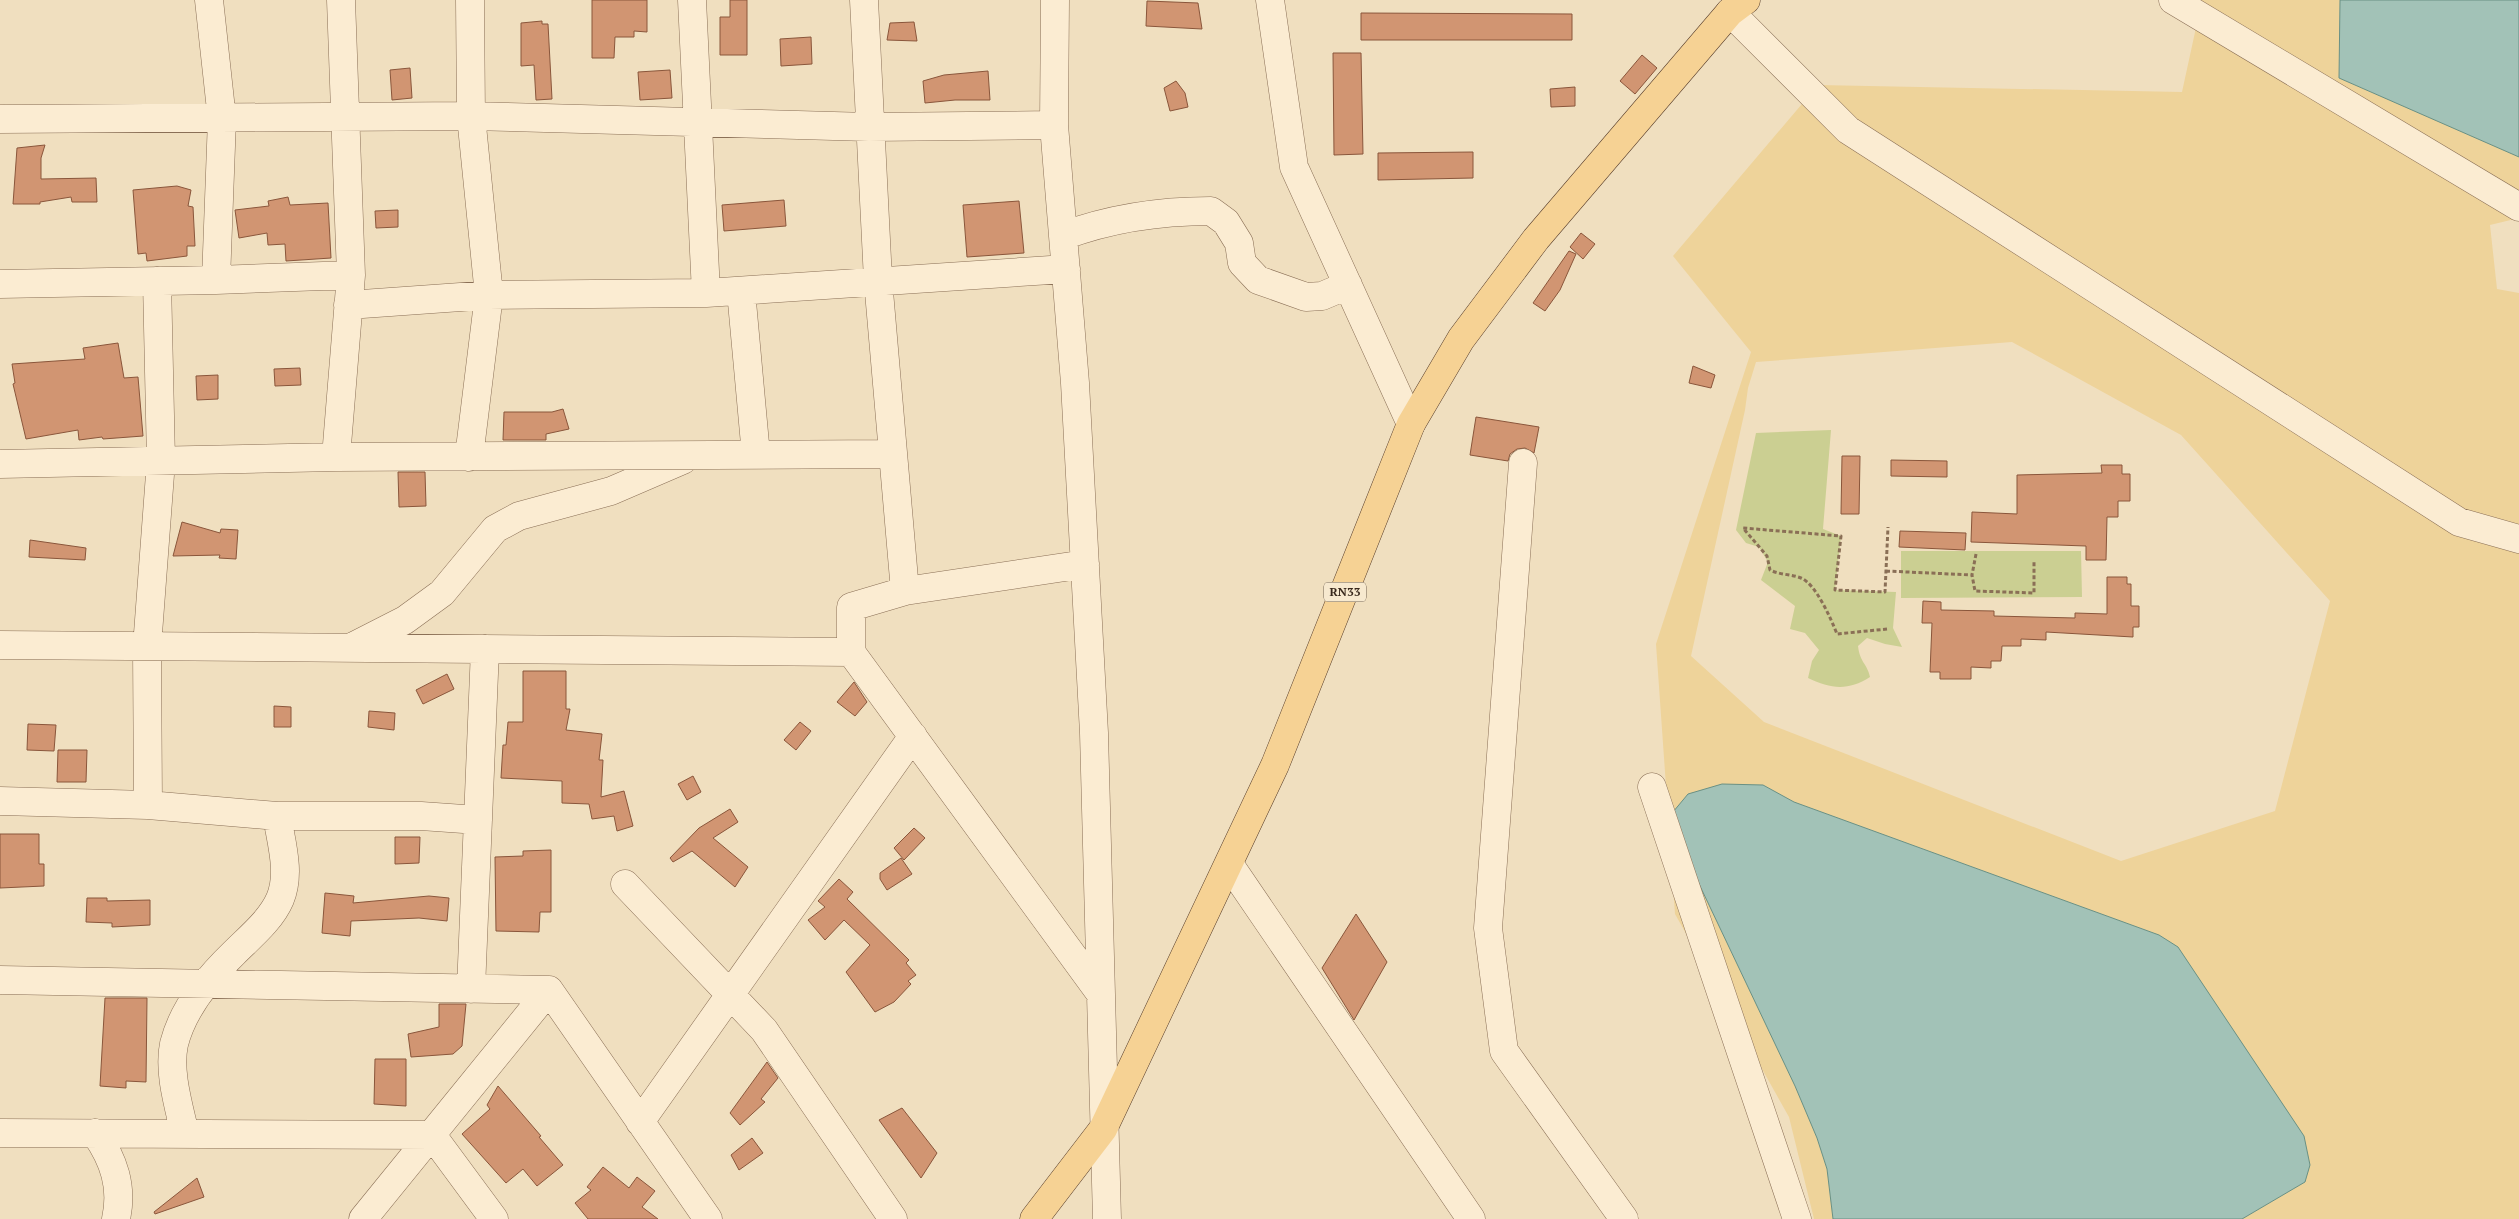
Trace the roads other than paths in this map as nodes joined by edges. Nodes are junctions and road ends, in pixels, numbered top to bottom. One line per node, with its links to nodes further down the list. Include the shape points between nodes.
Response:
1 (209, 0): 13 (street)
2 (342, 0): 11 (street)
3 (470, 0): 10 (street)
4 (692, 0): 14 (street)
5 (864, 0): 16 (street)
6 (1055, 0): 15 (street)
7 (1270, 0): 25 (street, via 1294,167)
8 (2173, 0): 17 (street)
9 (1738, 6): 30 (main road, RN33, via 1536,239 1461,338); 39 (street, via 1848,130 2459,522)
10 (472, 116): 11 (street); 14 (street); 28 (street)
11 (346, 118): 13 (street); 20 (street)
12 (0, 119): 13 (street)
13 (222, 119): 21 (street)
14 (698, 122): 16 (street); 27 (street)
15 (1054, 125): 16 (street); 18 (street)
16 (869, 126): 22 (street)
17 (2519, 207)
18 (1063, 236): 19 (street); 25 (street, via 1097,223 1132,216 1211,211 1226,222 1239,243 1242,263 1258,280 1306,298 1322,296)
19 (1066, 269): 22 (street); 40 (street)
20 (351, 275): 21 (street); 29 (street)
21 (216, 280): 23 (street)
22 (878, 280): 26 (street); 31 (street)
23 (157, 281): 24 (street); 36 (street)
24 (0, 284)
25 (1348, 285): 30 (street)
26 (742, 291): 27 (street); 32 (street)
27 (706, 294): 28 (street)
28 (489, 295): 29 (street); 35 (street)
29 (348, 304): 34 (street)
30 (1411, 424): 53 (main road, RN33, via 1276,766)
31 (892, 454): 32 (street); 41 (street)
32 (756, 455): 33 (street)
33 (692, 456): 35 (street); 44 (street, via 611,491 519,516 495,529 442,593 405,620)
34 (336, 457): 35 (street); 36 (street)
35 (470, 457)
36 (161, 461): 38 (street); 43 (street)
37 (1523, 463): 75 (street, via 1488,928 1504,1051)
38 (0, 464)
39 (2519, 539)
40 (1085, 564): 41 (street); 59 (street, via 1094,733)
41 (905, 591): 46 (street, via 851,606)
42 (0, 645): 43 (street)
43 (147, 647): 44 (street); 50 (street)
44 (350, 648): 45 (street)
45 (485, 649): 46 (street); 52 (street)
46 (851, 652): 47 (street)
47 (912, 736): 59 (street); 60 (street)
48 (1652, 788): 76 (street)
49 (0, 801): 50 (street)
50 (148, 805): 51 (street)
51 (277, 816): 52 (street, via 421,816); 56 (street, via 286,865 281,898 265,922)
52 (478, 820): 57 (street)
53 (1229, 864): 62 (main road, RN33); 74 (street)
54 (625, 884): 60 (street)
55 (0, 980): 56 (street)
56 (205, 984): 57 (street); 65 (street, via 183,1018 174,1045 177,1097)
57 (471, 989): 58 (street)
58 (549, 990): 61 (street); 66 (street)
59 (1100, 993): 62 (street)
60 (730, 994): 61 (street); 71 (street, via 764,1030)
61 (640, 1122): 70 (street)
62 (1103, 1129): 72 (main road, RN33); 73 (street)
63 (0, 1133): 64 (street)
64 (95, 1133): 65 (street); 67 (street, via 116,1173)
65 (185, 1134): 66 (street)
66 (432, 1134): 68 (street); 69 (street)
67 (116, 1219)
68 (363, 1219)
69 (494, 1219)
70 (708, 1219)
71 (893, 1219)
72 (1034, 1219)
73 (1107, 1219)
74 (1471, 1219)
75 (1624, 1219)
76 (1797, 1219)

